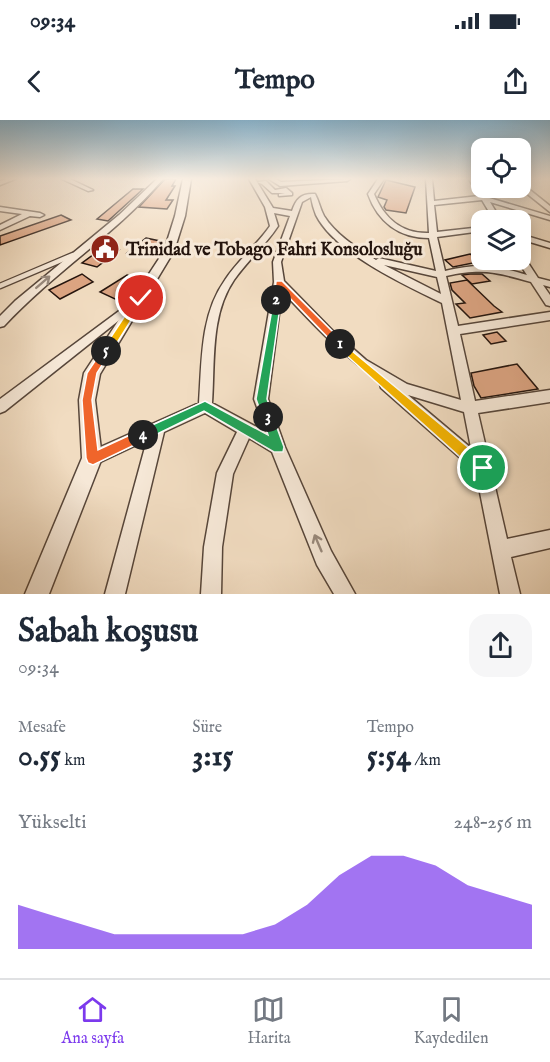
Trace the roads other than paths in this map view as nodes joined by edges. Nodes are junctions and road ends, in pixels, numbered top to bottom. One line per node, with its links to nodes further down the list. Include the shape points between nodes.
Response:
1 (138, 201): 24 (street)
2 (183, 201): 32 (street, via 169,251)
3 (265, 201): 13 (street)
4 (287, 201): 10 (street)
5 (315, 201): 25 (street, via 321,218 335,234)
6 (374, 201): 21 (street, via 390,226)
7 (451, 201): 11 (street)
8 (493, 201): 18 (street)
9 (546, 202): 14 (street)
10 (298, 203): 16 (street)
11 (432, 203): 21 (street)
12 (0, 209): 15 (street)
13 (270, 210): 16 (street); 40 (street, via 274,226 227,283 213,317)
14 (550, 210)
15 (29, 214): 17 (street); 19 (street)
16 (294, 214): 29 (street, via 277,262)
17 (40, 215)
18 (550, 218)
19 (0, 228)
20 (471, 231): 21 (street)
21 (433, 236): 27 (street)
22 (531, 240): 23 (street)
23 (550, 246)
24 (77, 254): 31 (lane); 36 (street, one-way to 24)
25 (370, 259): 27 (street); 33 (street)
26 (529, 270): 28 (street)
27 (441, 275): 28 (street, via 493,268); 33 (street)
28 (535, 279): 30 (street); 34 (street)
29 (279, 282): 38 (street); 45 (street, via 261,399)
30 (550, 284)
31 (0, 286)
32 (141, 298): 41 (street); 46 (street, via 92,373 87,400)
33 (447, 301): 37 (street)
34 (550, 303)
35 (550, 316): 37 (street)
36 (0, 322)
37 (453, 331): 42 (street)
38 (362, 363): 42 (street, via 403,388); 47 (street)
39 (550, 396): 42 (street)
40 (205, 406): 43 (street); 44 (street)
41 (0, 407)
42 (470, 408): 47 (street)
43 (159, 427): 46 (street); 51 (street)
44 (246, 429): 45 (street); 52 (street, via 225,473 213,547)
45 (278, 447): 53 (street, one-way to 45, via 324,558)
46 (93, 458): 50 (street)
47 (483, 468): 49 (street)
48 (550, 539): 49 (street)
49 (501, 550): 54 (street)
50 (37, 594)
51 (116, 594)
52 (211, 594)
53 (345, 594)
54 (510, 594)

